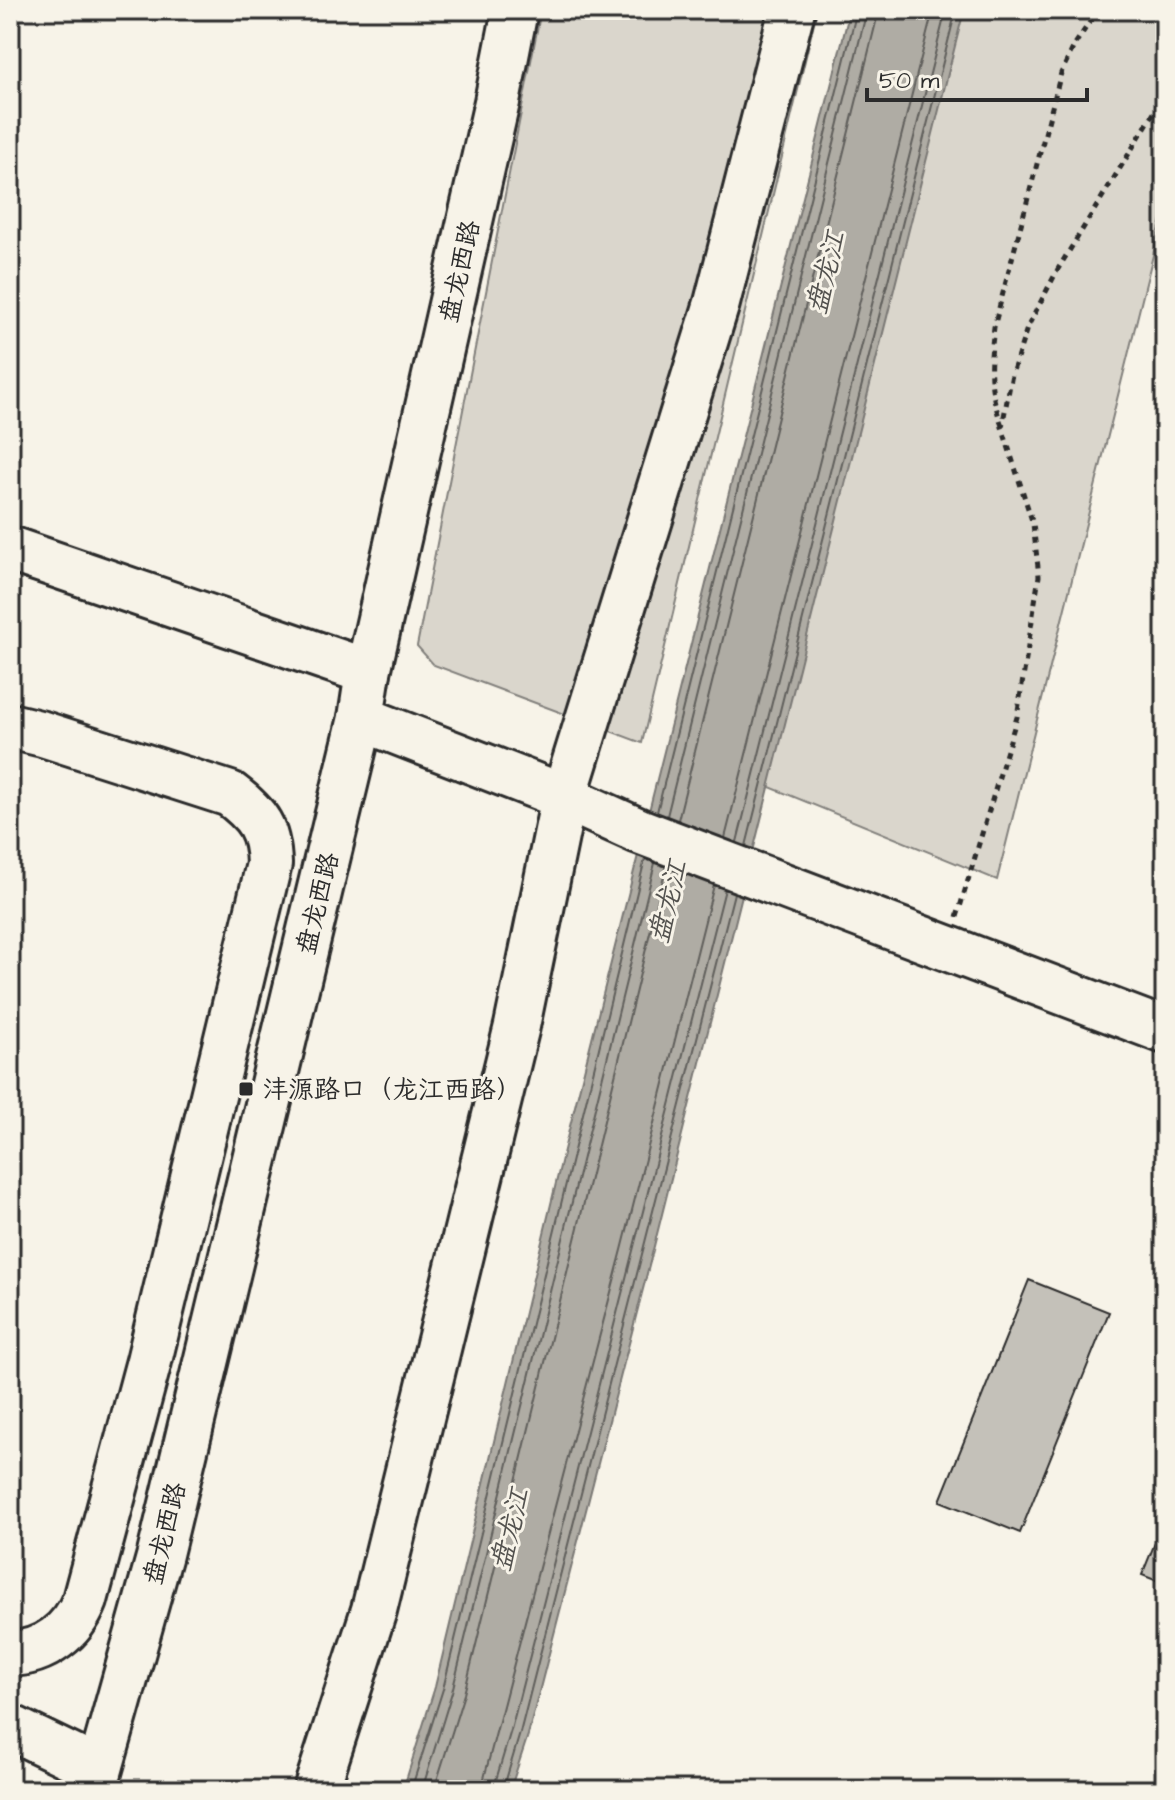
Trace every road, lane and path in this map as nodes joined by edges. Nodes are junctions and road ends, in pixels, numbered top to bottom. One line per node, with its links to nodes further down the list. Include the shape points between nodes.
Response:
1 (515, 10): 7 (street, 盘龙西路)
2 (792, 10): 10 (street, via 717,303)
3 (1098, 10): 5 (path, via 1061,73 994,327 990,393)
4 (1165, 80): 5 (path, via 1157,108 1027,328)
5 (1002, 427): 11 (path, via 1033,524 1039,576 1017,717)
6 (10, 549): 7 (street)
7 (368, 672): 8 (street, 盘龙西路)
8 (361, 718): 10 (street); 15 (street, 盘龙西路, via 160,1554)
9 (10, 726): 13 (street, via 230,794 250,809 269,844 269,864 149,1361 85,1600 64,1633 43,1647)
10 (564, 797): 11 (street, via 639,831); 16 (street, via 517,1026 374,1610)
11 (948, 949): 12 (street)
12 (1165, 1031)
13 (10, 1654)
14 (10, 1727): 15 (street)
15 (97, 1780)
16 (316, 1790)

